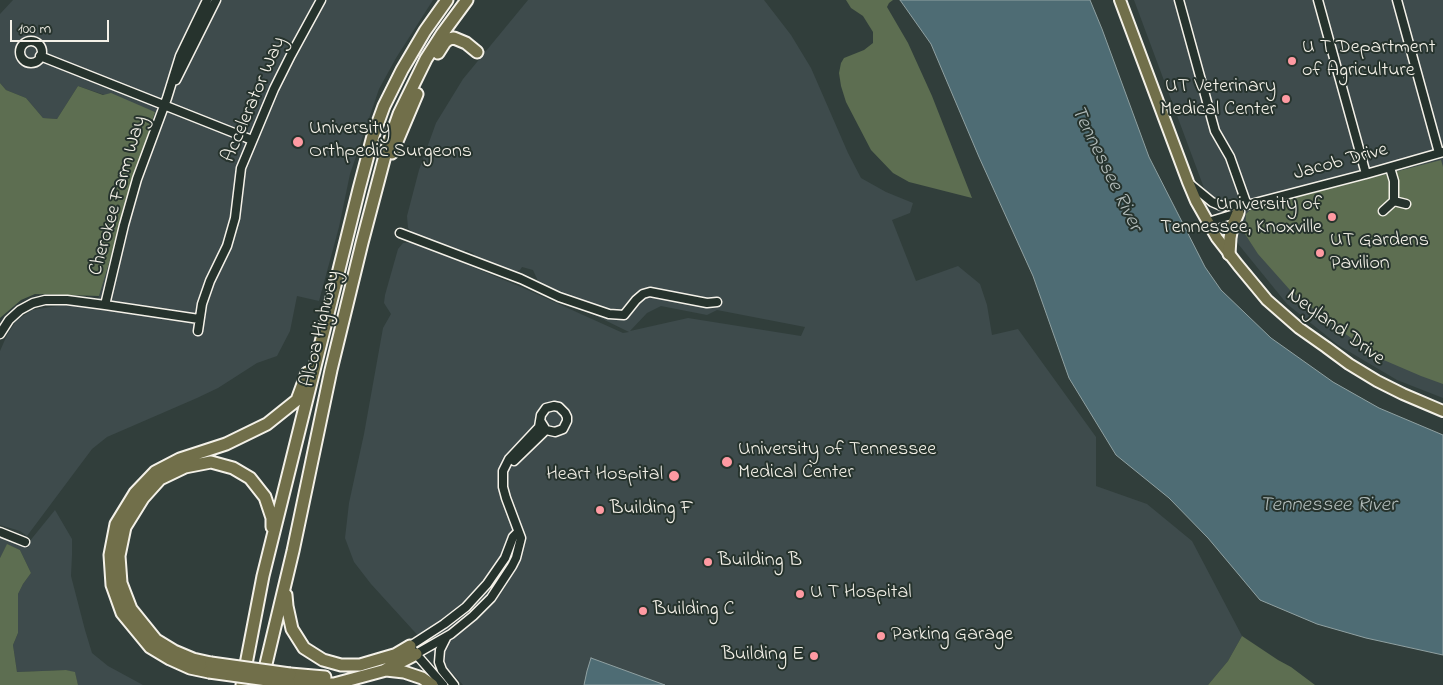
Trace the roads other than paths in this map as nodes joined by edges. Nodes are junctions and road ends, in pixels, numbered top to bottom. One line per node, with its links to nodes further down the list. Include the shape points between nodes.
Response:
1 (207, 0): 12 (street, Cherokee Farm Way, via 180,56)
2 (216, 0): 12 (street, Cherokee Farm Way)
3 (321, 0): 13 (street, Accelerator Way, via 291,55)
4 (447, 0): 27 (highway, Alcoa Highway, via 425,31 384,106 373,136)
5 (467, 0): 18 (highway, Alcoa Highway, via 416,78 386,148)
6 (1120, 0): 17 (main road, Neyland Drive)
7 (1179, 0): 21 (street, via 1215,131 1230,157)
8 (1318, 0): 16 (street)
9 (1397, 0): 14 (street)
10 (477, 52): 18 (highway, via 454,38 449,38 440,50 420,86)
11 (40, 56): 12 (street)
12 (165, 101): 13 (street); 29 (street, Cherokee Farm Way, via 134,188)
13 (252, 140): 30 (street, Accelerator Way, via 241,168 230,236 210,281)
14 (1441, 152): 16 (street, Jacob Drive)
15 (1391, 171): 19 (street)
16 (1366, 174): 21 (street, Jacob Drive)
17 (1188, 182): 21 (street, Jacob Drive, via 1219,205); 24 (main road, Neyland Drive)
18 (373, 201): 41 (highway, Alcoa Highway)
19 (1394, 201): 20 (street); 22 (street)
20 (1406, 204)
21 (1246, 205): 23 (street)
22 (1383, 211)
23 (1238, 213): 24 (street); 26 (highway, via 1232,226)
24 (1208, 222): 26 (main road, Neyland Drive)
25 (400, 233): 28 (street, via 609,314 624,315 636,300 650,292)
26 (1229, 254): 33 (main road, Neyland Drive, via 1267,300 1299,328 1377,381)
27 (342, 258): 40 (highway, Alcoa Highway); 45 (highway, via 313,357 296,400 267,424 154,472 135,493 116,524 110,555 112,585 122,613 150,647 190,668)
28 (717, 302)
29 (105, 305): 30 (street); 32 (street, via 66,300 33,303 9,320)
30 (200, 320): 31 (street, Accelerator Way)
31 (198, 331)
32 (0, 334)
33 (1443, 411)
34 (541, 422): 35 (street); 35 (street, via 543,411 550,406 565,412 567,421 563,429 555,432); 36 (street, via 505,464)
35 (546, 430): 36 (street, via 513,462)
36 (504, 480): 38 (street, via 506,498)
37 (0, 532): 39 (street)
38 (518, 532): 42 (street, via 521,538 516,558 491,598); 43 (street, via 505,558 482,590)
39 (25, 542)
40 (271, 546): 45 (highway, via 272,518 265,497 250,478 211,462 184,467 160,479 142,498 125,527 119,556 121,583 131,609 156,640); 48 (highway, Alcoa Highway)
41 (286, 581): 44 (highway, via 292,629 304,648 341,666 360,665); 49 (highway, Alcoa Highway)
42 (448, 636): 43 (street); 53 (street, via 440,650 440,662)
43 (413, 650): 44 (highway); 46 (highway); 52 (street)
44 (394, 655): 47 (highway, via 360,671 332,677)
45 (210, 667): 47 (highway, bridge)
46 (386, 670): 47 (highway, via 334,684); 50 (highway); 51 (highway, via 404,672)
47 (289, 678)
48 (242, 685)
49 (261, 685)
50 (351, 685)
51 (432, 685)
52 (443, 685)
53 (454, 685)

